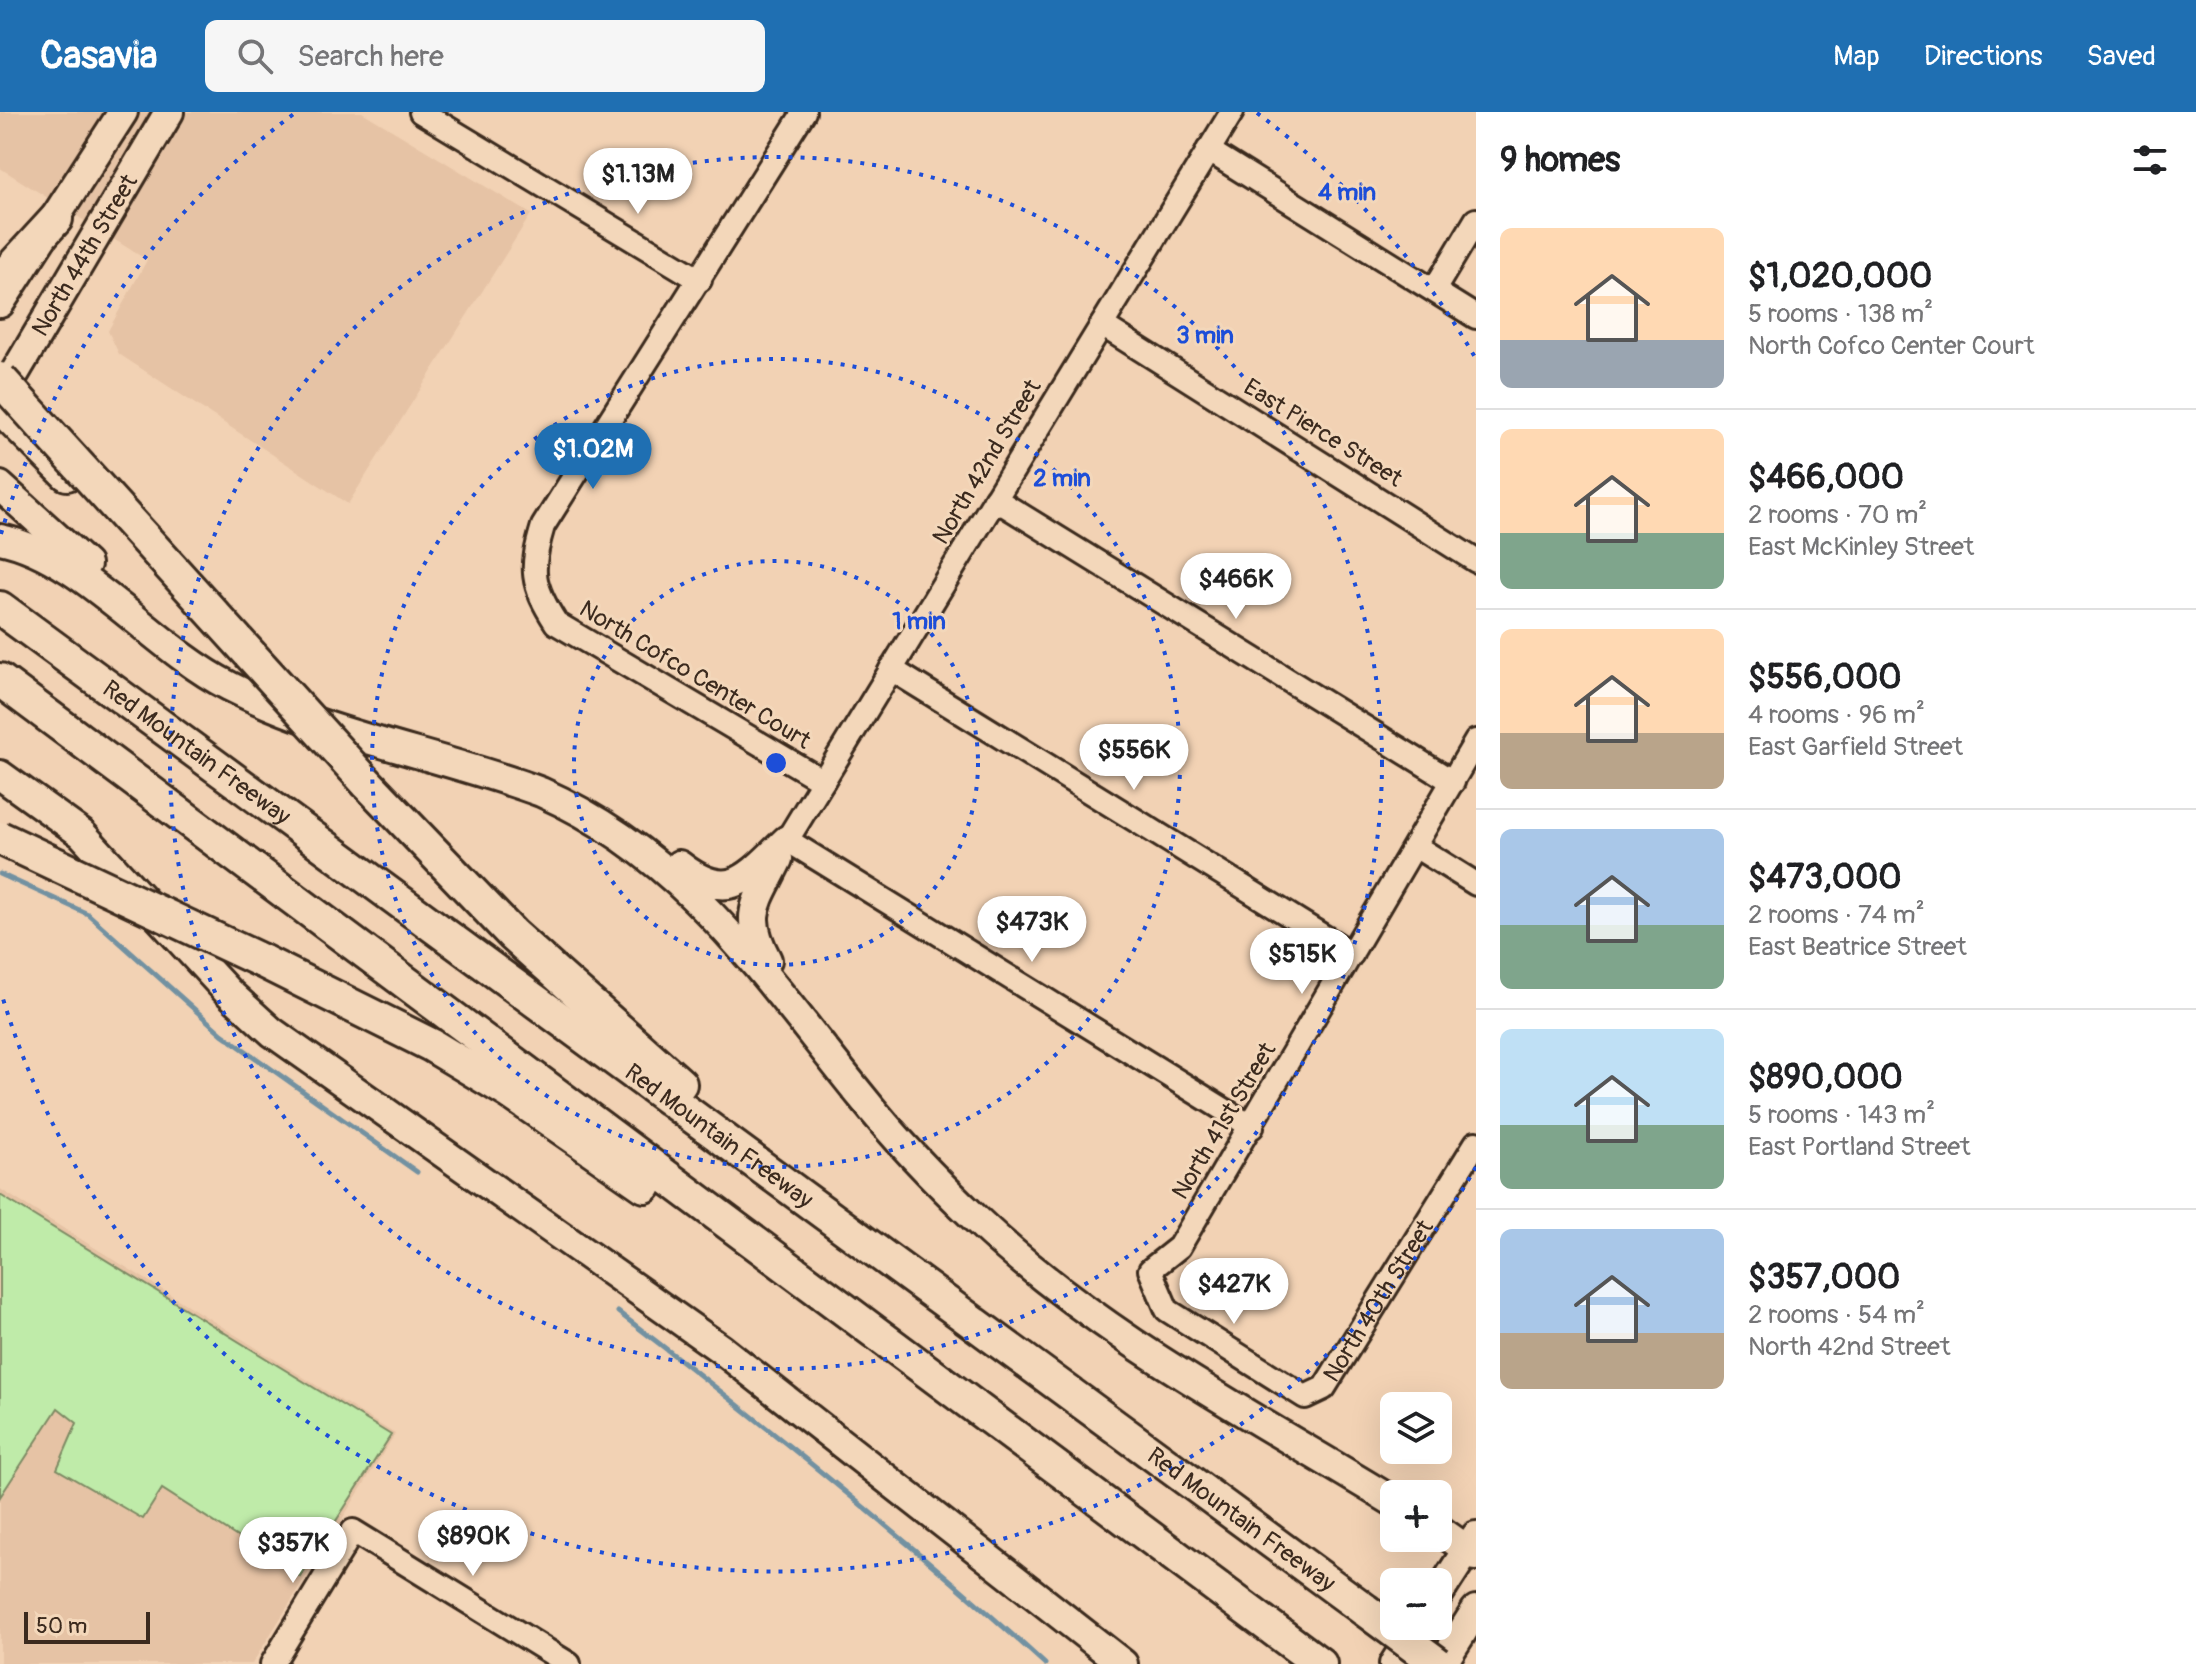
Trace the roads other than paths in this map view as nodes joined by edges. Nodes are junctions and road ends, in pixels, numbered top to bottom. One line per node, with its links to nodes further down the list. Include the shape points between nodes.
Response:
1 (123, 112): 7 (main road, North 44th Street)
2 (169, 112): 16 (main road, North 44th Street)
3 (421, 112): 10 (street)
4 (804, 112): 10 (street, North Cofco Center Court)
5 (1232, 112): 6 (street, North 42nd Street)
6 (1208, 150): 11 (street); 14 (street, North 42nd Street)
7 (56, 219): 9 (highway); 12 (main road, North 44th Street)
8 (1476, 220): 11 (street)
9 (0, 280)
10 (700, 280): 29 (street, North Cofco Center Court, via 543,526 532,561 538,595 556,623)
11 (1434, 290): 13 (street)
12 (0, 303)
13 (1476, 317)
14 (1102, 325): 19 (street, North 42nd Street); 21 (street, East Pierce Street)
15 (0, 379): 22 (highway, bridge)
16 (0, 398)
17 (0, 407): 22 (highway, bridge)
18 (0, 486): 24 (main road)
19 (995, 499): 25 (street, North 42nd Street); 30 (street)
20 (0, 539): 24 (main road, via 52,557)
21 (1476, 561)
22 (187, 584): 42 (highway, bridge, via 367,783 553,973)
23 (0, 608): 42 (highway, Red Mountain Freeway)
24 (180, 657): 31 (main road, via 280,709 496,776)
25 (891, 669): 29 (street, North 42nd Street); 36 (street)
26 (0, 680): 41 (highway)
27 (1476, 741): 30 (street, North 41st Street)
28 (0, 778): 51 (main road, via 35,798 104,856 227,991 272,1032 709,1341)
29 (823, 781): 33 (street, North 42nd Street)
30 (1453, 782): 34 (street, North 41st Street)
31 (568, 804): 33 (main road, via 637,834 713,885 745,879); 37 (main road, via 701,901)
32 (0, 838): 41 (highway, bridge, via 262,961 456,1060 639,1182)
33 (787, 840): 37 (main road, via 752,919 754,935); 38 (street)
34 (1415, 846): 35 (street); 36 (street, North 41st Street)
35 (1476, 884)
36 (1352, 954): 38 (street, North 41st Street)
37 (791, 1007): 43 (main road, via 903,1145 1033,1268 1156,1357)
38 (1252, 1127): 40 (street, North 41st Street, via 1179,1247)
39 (1476, 1143): 40 (street, North 40th Street, via 1324,1388 1305,1397 1167,1310)
40 (1150, 1270)
41 (788, 1271): 52 (highway)
42 (924, 1284): 54 (highway, Red Mountain Freeway, bridge)
43 (1380, 1493)
44 (1452, 1536): 45 (main road)
45 (1473, 1547): 46 (main road)
46 (1452, 1576)
47 (1476, 1610): 54 (main road)
48 (1409, 1640): 53 (main road)
49 (272, 1664): 50 (street, via 353,1531)
50 (569, 1664)
51 (1123, 1664)
52 (1320, 1664)
53 (1394, 1664)
54 (1440, 1664)

